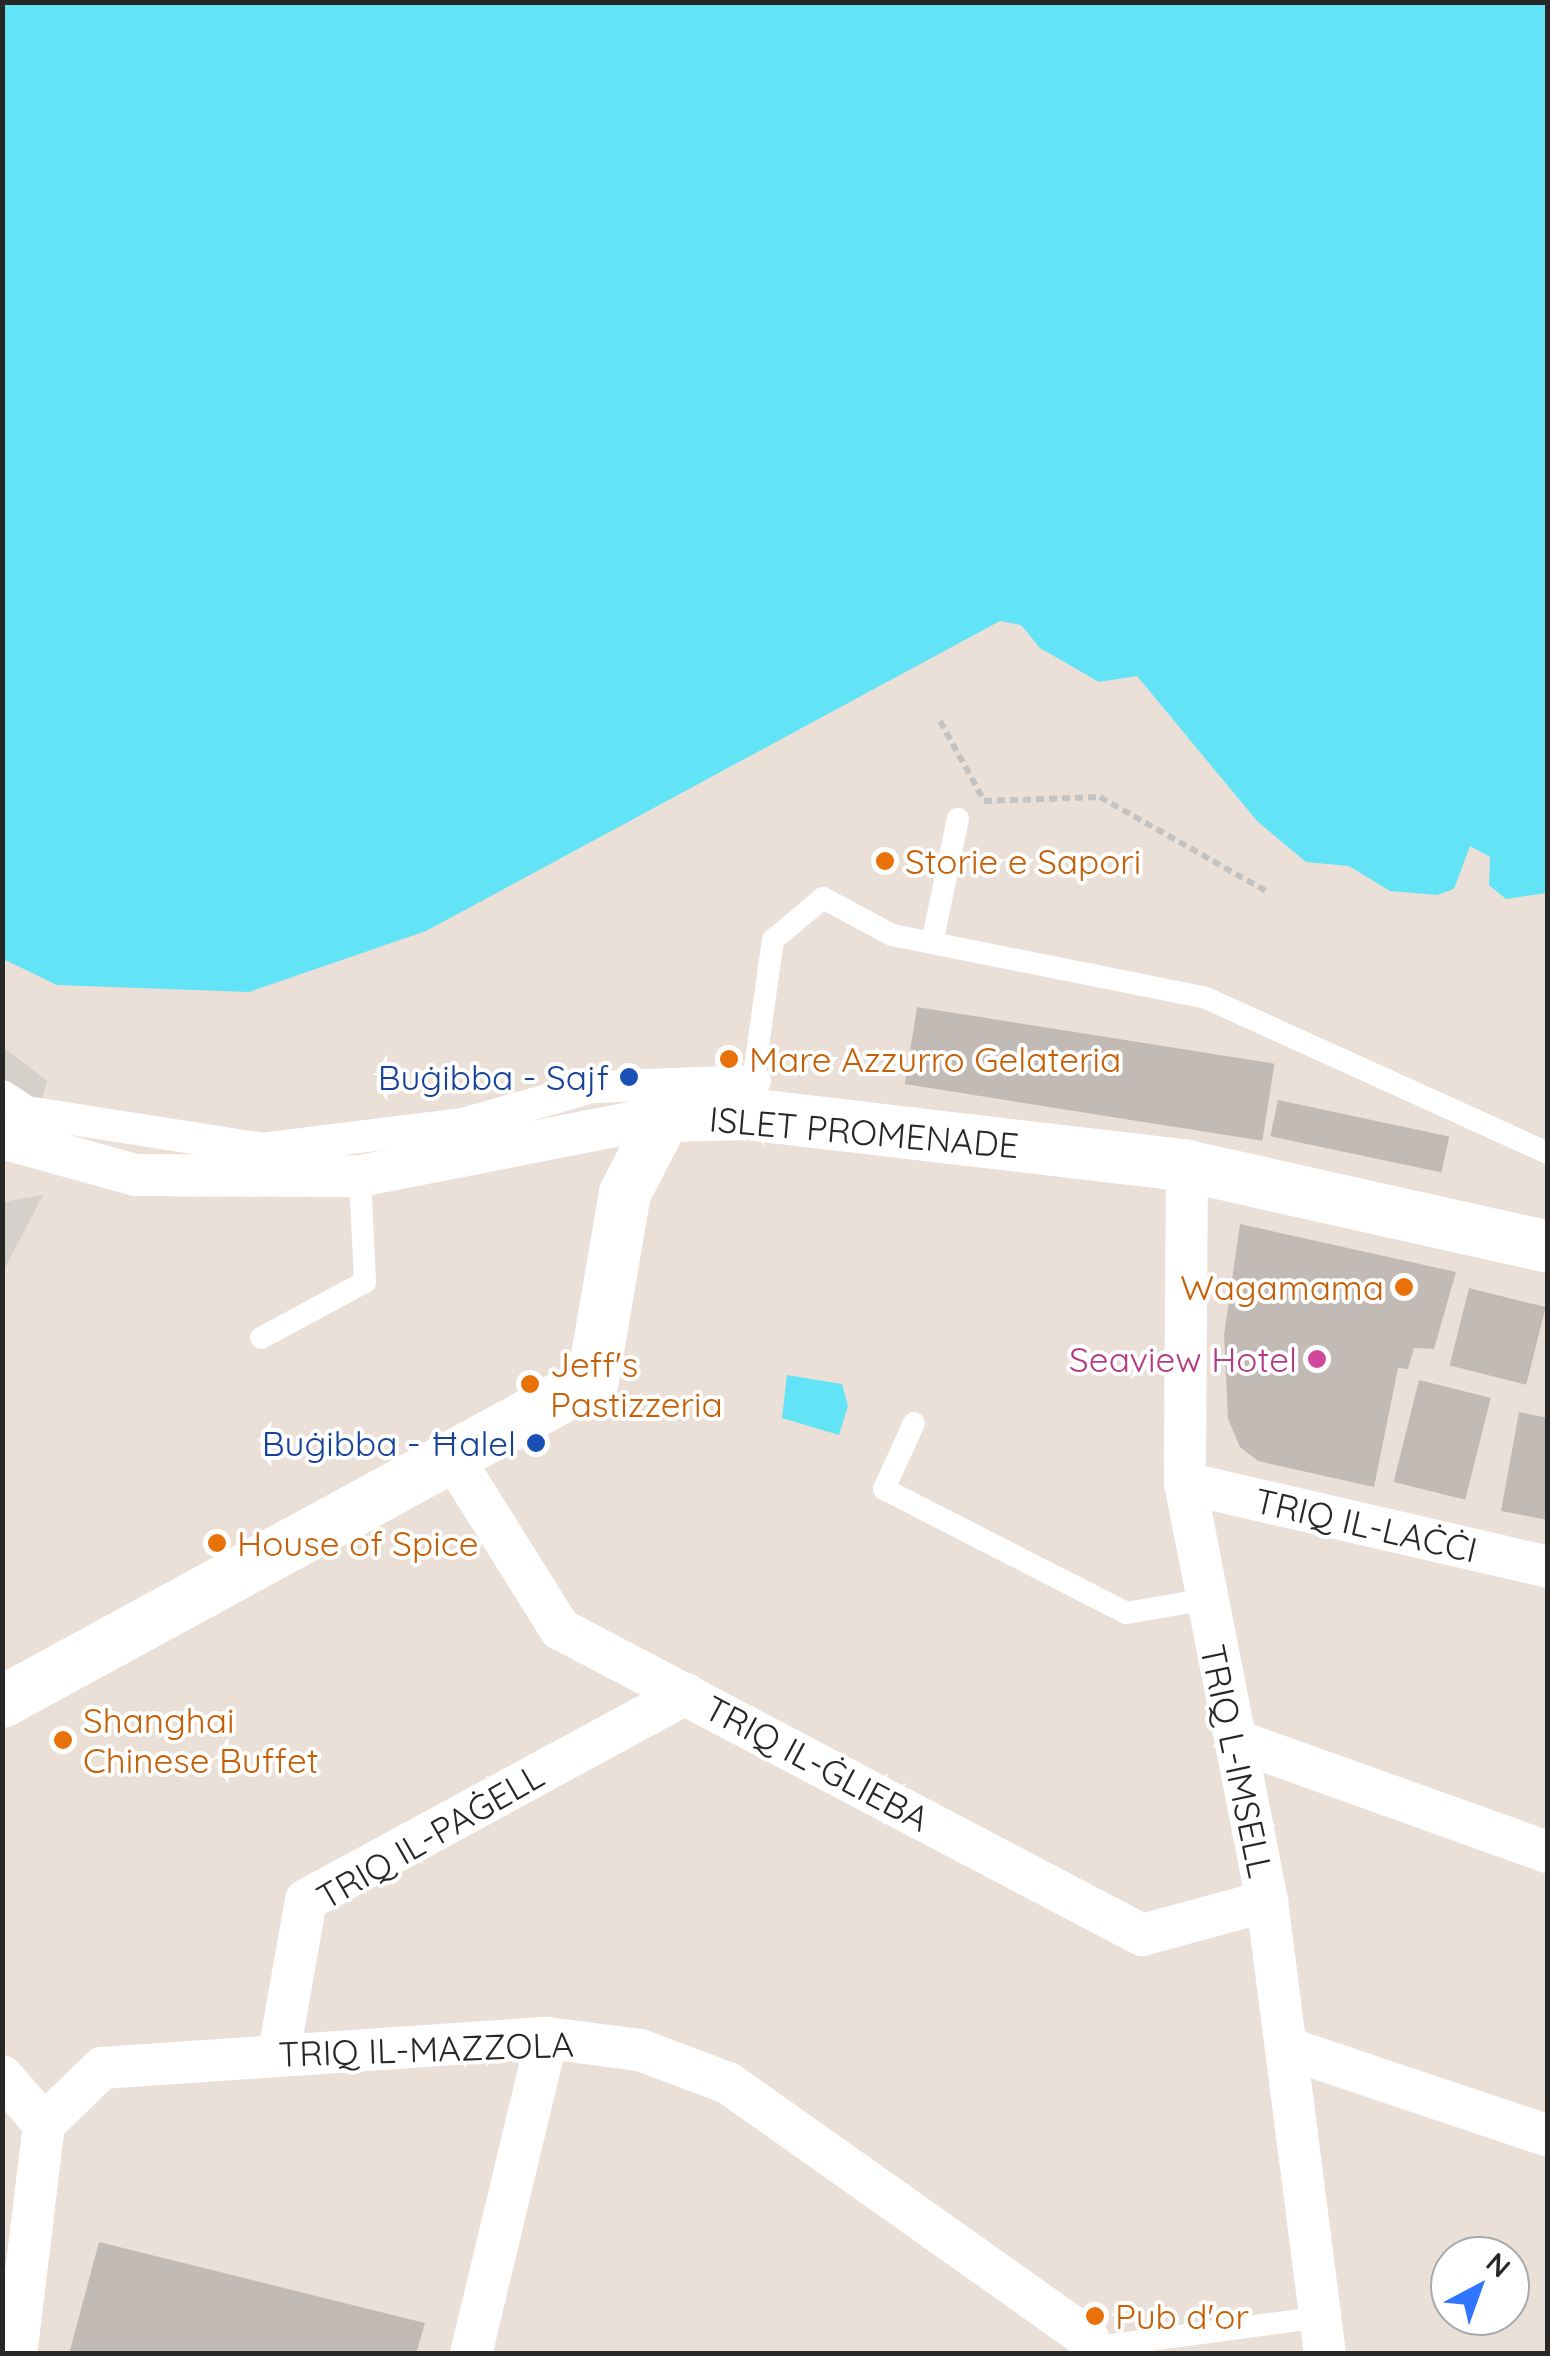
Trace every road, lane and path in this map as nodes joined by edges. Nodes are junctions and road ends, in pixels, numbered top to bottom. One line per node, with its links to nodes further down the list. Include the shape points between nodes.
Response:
1 (940, 722): 2 (path)
2 (984, 801): 3 (path); 4 (path, via 1100,797)
3 (958, 819): 5 (lane)
4 (1268, 892)
5 (932, 943): 7 (lane, via 892,935 822,898 773,940); 10 (lane, via 1206,998)
6 (2, 1096): 7 (street, via 27,1112 262,1149 463,1124 592,1088)
7 (751, 1098): 8 (street, ISLET PROMENADE); 11 (street, ISLET PROMENADE)
8 (664, 1116): 12 (street, ISLET PROMENADE); 16 (street, via 625,1193 593,1380)
9 (2, 1138): 12 (street, ISLET PROMENADE, via 135,1176)
10 (1548, 1152)
11 (1187, 1166): 13 (street, ISLET PROMENADE); 17 (street, TRIQ L-IMSELL)
12 (360, 1176): 14 (lane, via 365,1282)
13 (1548, 1248)
14 (261, 1338)
15 (914, 1423): 19 (lane, via 884,1489 1126,1613)
16 (450, 1453): 20 (street, TRIQ IL-ĠLIEBA, via 560,1629); 21 (street)
17 (1185, 1483): 18 (street, TRIQ IL-LAĊĊI); 19 (street, TRIQ L-IMSELL)
18 (1548, 1567)
19 (1201, 1600): 22 (street, TRIQ L-IMSELL)
20 (686, 1694): 24 (street, TRIQ IL-ĠLIEBA, via 1142,1935); 27 (street, TRIQ IL-PAĠELL, via 306,1900)
21 (2, 1702)
22 (1240, 1742): 23 (street); 24 (street, TRIQ L-IMSELL)
23 (1548, 1852)
24 (1267, 1901): 26 (street, TRIQ L-IMSELL)
25 (547, 2038): 27 (street, TRIQ IL-MAZZOLA); 33 (street, TRIQ IL-MAZZOLA, via 640,2050 728,2082); 34 (street)
26 (1287, 2048): 30 (street); 32 (street, TRIQ L-IMSELL)
27 (279, 2054): 29 (street, TRIQ IL-MAZZOLA, via 102,2068)
28 (2, 2076): 29 (street)
29 (44, 2124): 31 (street)
30 (1548, 2136)
31 (14, 2334)
32 (1323, 2335): 33 (lane)
33 (1091, 2351)
34 (471, 2354)

